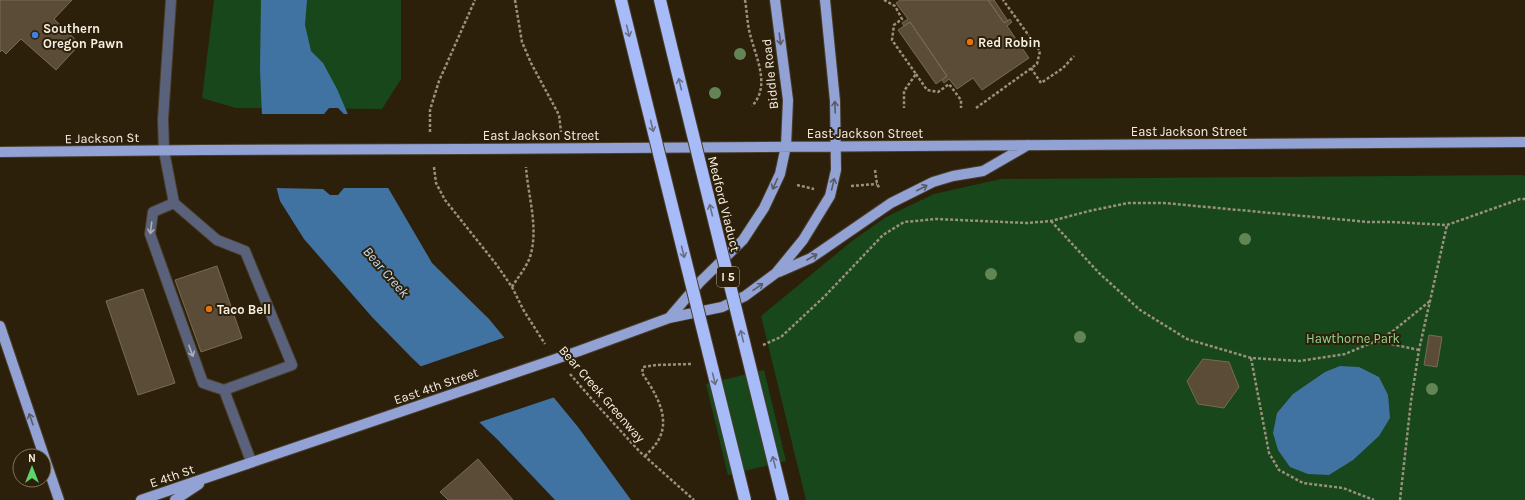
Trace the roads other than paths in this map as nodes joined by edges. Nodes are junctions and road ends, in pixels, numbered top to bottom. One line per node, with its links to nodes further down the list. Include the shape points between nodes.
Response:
1 (171, 0): 11 (lane, via 163,120)
2 (620, 0): 25 (highway, one-way to 25, bridge)
3 (660, 0): 26 (highway, Medford Viaduct / I 5, one-way to 3, bridge)
4 (775, 0): 8 (main road, Biddle Road, one-way to 8, via 788,100)
5 (825, 0): 9 (main road, one-way to 5, via 835,101)
6 (1525, 142): 7 (main road, East Jackson Street)
7 (1028, 145): 9 (main road, East Jackson Street); 14 (main road, one-way to 7, via 811,258 891,204 933,182 984,171)
8 (786, 146): 9 (main road, East Jackson Street); 10 (main road, East Jackson Street, bridge); 15 (main road, East 4th Street, one-way to 15, via 780,174 754,225)
9 (836, 146): 14 (main road, East 4th Street, one-way to 9, via 803,240 830,196 836,170)
10 (204, 150): 11 (main road, E Jackson St)
11 (164, 151): 12 (main road, E Jackson St); 13 (lane)
12 (0, 152)
13 (174, 204): 17 (lane, one-way to 17, via 154,212 150,234 203,383); 17 (lane, via 217,240 245,251 292,365)
14 (776, 273): 15 (main road, East 4th Street, one-way to 14, via 722,307 745,296)
15 (669, 318): 19 (main road, East 4th Street, bridge)
16 (0, 326): 18 (main road, one-way to 16)
17 (224, 390): 19 (lane)
18 (41, 448)
19 (251, 462): 20 (main road, East 4th Street)
20 (211, 476): 23 (main road, E 4th St); 24 (main road)
21 (52, 479): 22 (main road)
22 (59, 500)
23 (141, 500)
24 (175, 500)
25 (745, 500)
26 (783, 500)

